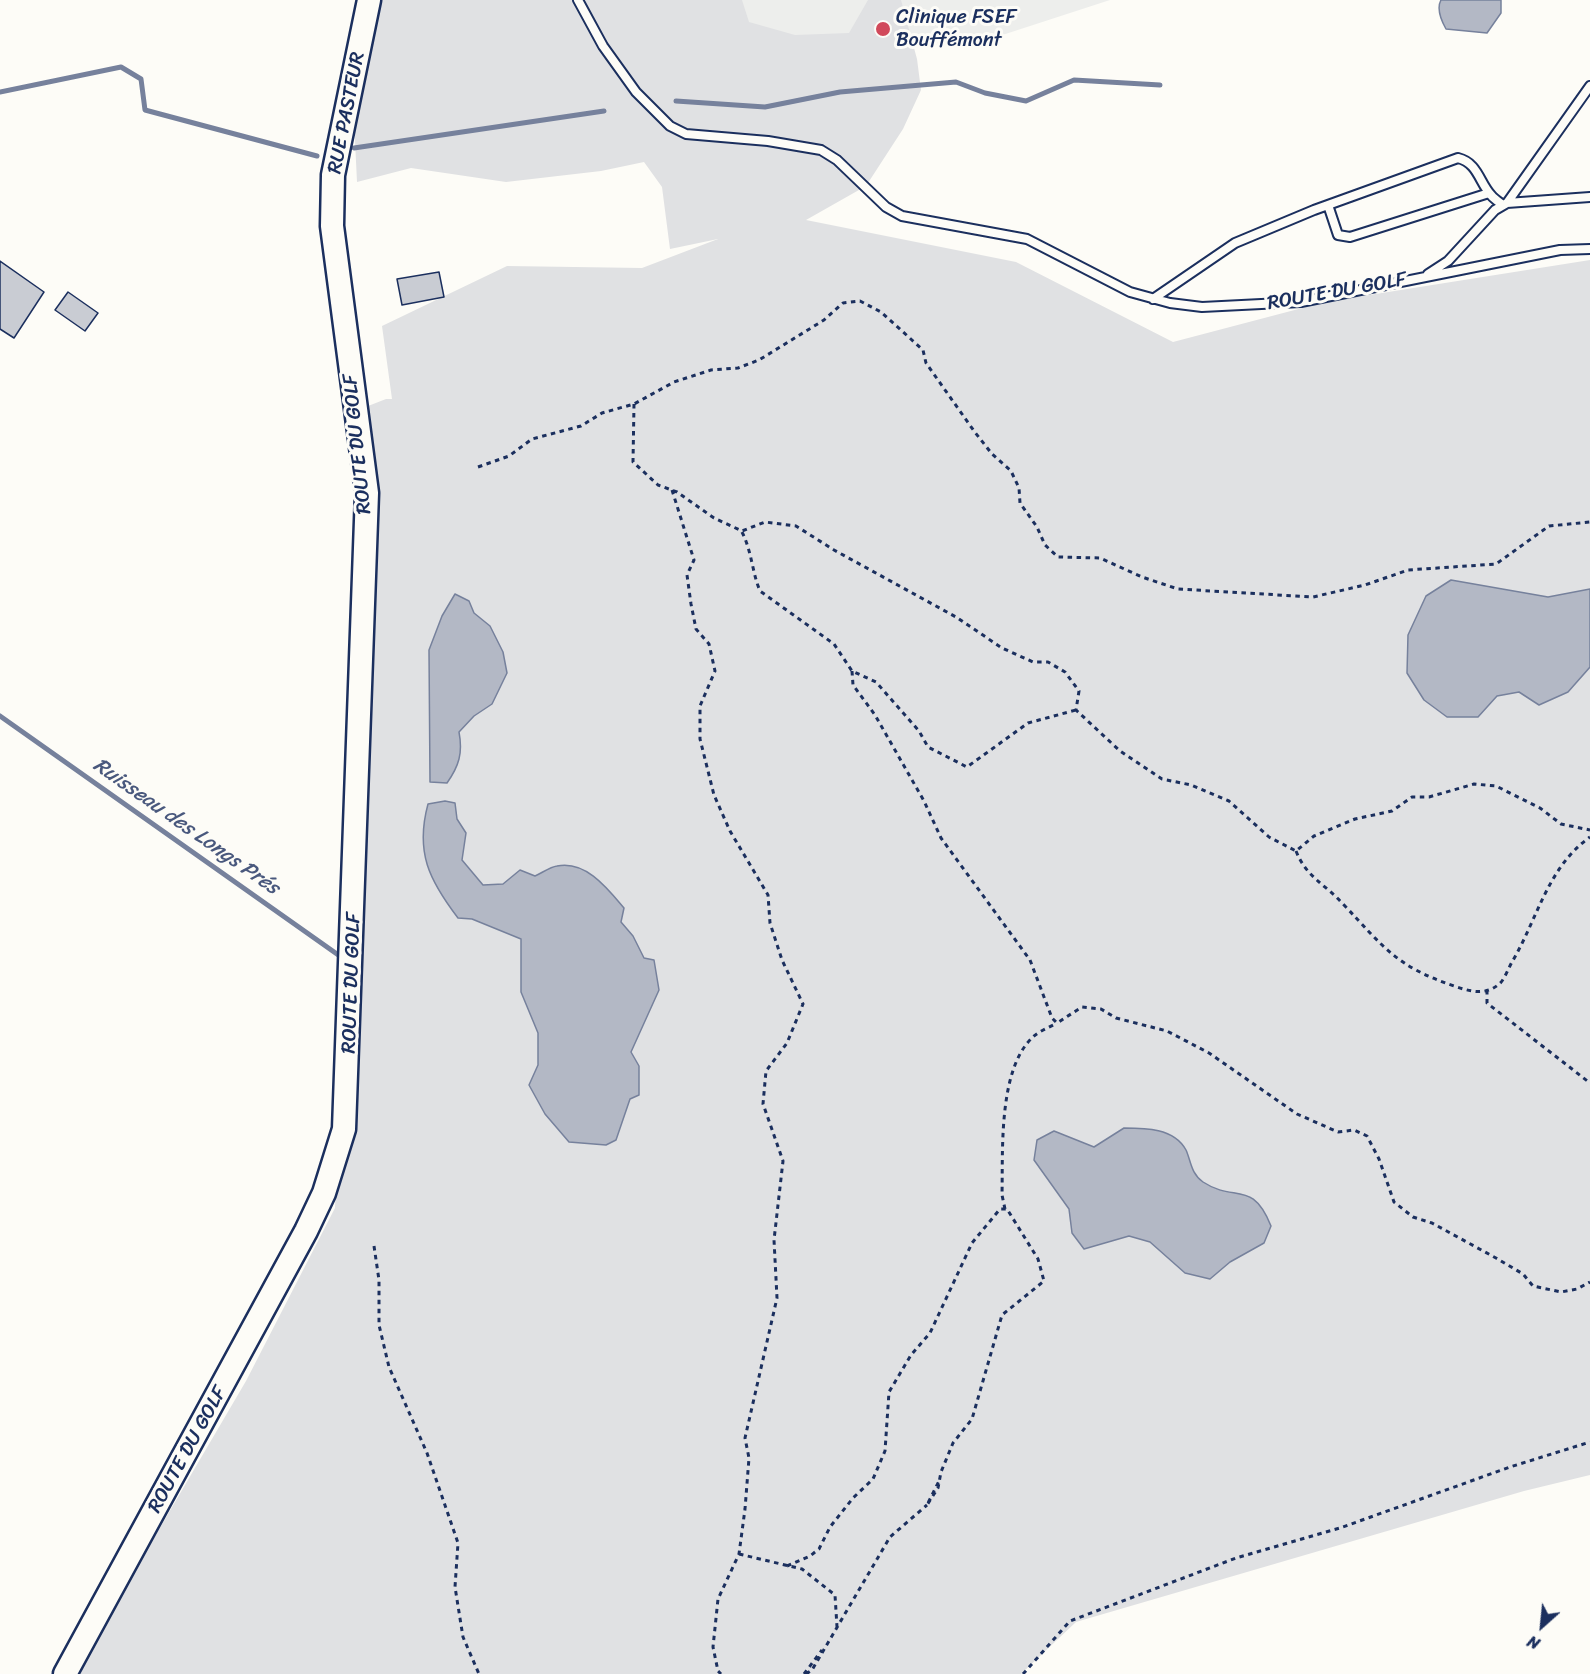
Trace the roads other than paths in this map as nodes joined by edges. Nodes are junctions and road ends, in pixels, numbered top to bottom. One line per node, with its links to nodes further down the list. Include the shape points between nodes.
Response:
1 (369, 0): 8 (street, RUE PASTEUR, via 333,175)
2 (578, 0): 11 (lane, ROUTE DU GOLF, via 629,83 670,126 686,134 821,150 837,160 886,207 902,216 1027,239 1098,277)
3 (1590, 86): 6 (lane)
4 (1490, 193): 6 (lane); 7 (lane, via 1476,169 1458,158); 7 (lane, via 1350,237 1338,236)
5 (1590, 197): 6 (lane)
6 (1505, 204): 10 (lane, via 1448,261)
7 (1328, 205): 11 (lane, via 1235,243)
8 (332, 226): 12 (street, ROUTE DU GOLF, via 367,493 344,1129 324,1193 306,1231)
9 (1590, 249): 10 (lane, ROUTE DU GOLF, via 1560,250)
10 (1424, 277): 11 (lane, ROUTE DU GOLF, via 1301,302 1240,307 1202,307)
11 (1153, 299)
12 (65, 1674)

